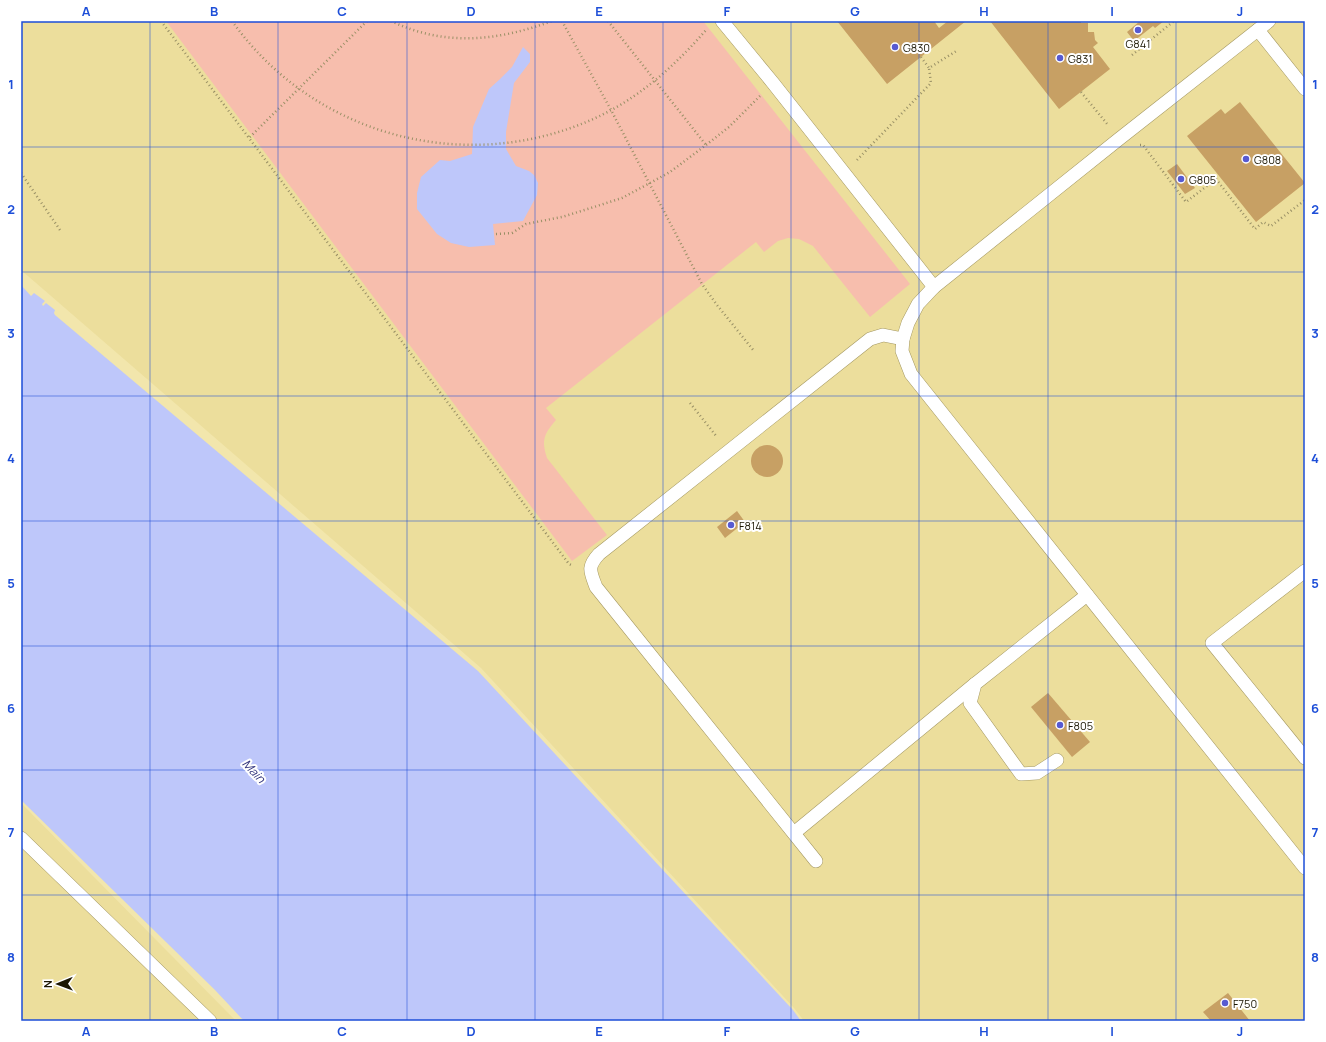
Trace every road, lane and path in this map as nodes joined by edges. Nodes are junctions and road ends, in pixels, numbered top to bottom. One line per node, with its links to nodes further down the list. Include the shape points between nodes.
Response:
1 (161, 21): 23 (path)
2 (232, 21): 19 (path, via 262,56)
3 (367, 21): 19 (path)
4 (391, 21): 5 (path, via 447,38 483,38 505,36)
5 (552, 21)
6 (562, 21): 22 (path)
7 (608, 21): 17 (path)
8 (722, 21): 18 (lane)
9 (1174, 21): 14 (path)
10 (1269, 21): 12 (lane)
11 (709, 26): 17 (path, via 687,52)
12 (1258, 30): 20 (lane); 24 (lane)
13 (958, 50): 16 (path)
14 (1132, 55)
15 (921, 57): 16 (path)
16 (928, 68): 27 (path, via 931,83)
17 (656, 80): 22 (path); 25 (path)
18 (773, 83): 25 (path, via 729,127); 27 (lane)
19 (299, 88): 22 (path, via 334,111 377,130 430,143 528,141 591,120); 23 (path)
20 (1305, 89)
21 (1081, 92): 24 (path)
22 (611, 110): 28 (path)
23 (249, 138): 38 (path, via 569,564)
24 (1119, 139): 29 (path, via 1143,145 1186,202 1216,179 1255,229 1263,222 1271,226); 32 (lane)
25 (706, 145): 28 (path, via 670,172)
26 (21, 173): 30 (path)
27 (845, 174): 32 (lane)
28 (650, 183): 31 (path, via 622,198 562,217 526,224 512,233); 34 (path, via 702,284)
29 (1305, 200)
30 (60, 230)
31 (496, 234)
32 (934, 288): 33 (lane, via 918,304)
33 (903, 339): 36 (lane, via 883,335 870,339); 39 (lane, via 902,351 910,374)
34 (754, 352)
35 (690, 403): 36 (path)
36 (729, 452): 38 (lane, via 599,554 591,562)
37 (1305, 571): 41 (lane, via 1212,643)
38 (590, 573): 43 (lane, via 596,587)
39 (1087, 595): 40 (lane); 46 (lane)
40 (974, 684): 42 (lane, via 970,702 1021,774 1037,773); 43 (lane)
41 (1305, 758)
42 (1057, 760)
43 (794, 833): 45 (lane)
44 (21, 838): 47 (lane)
45 (816, 861)
46 (1305, 868)
47 (210, 1021)

